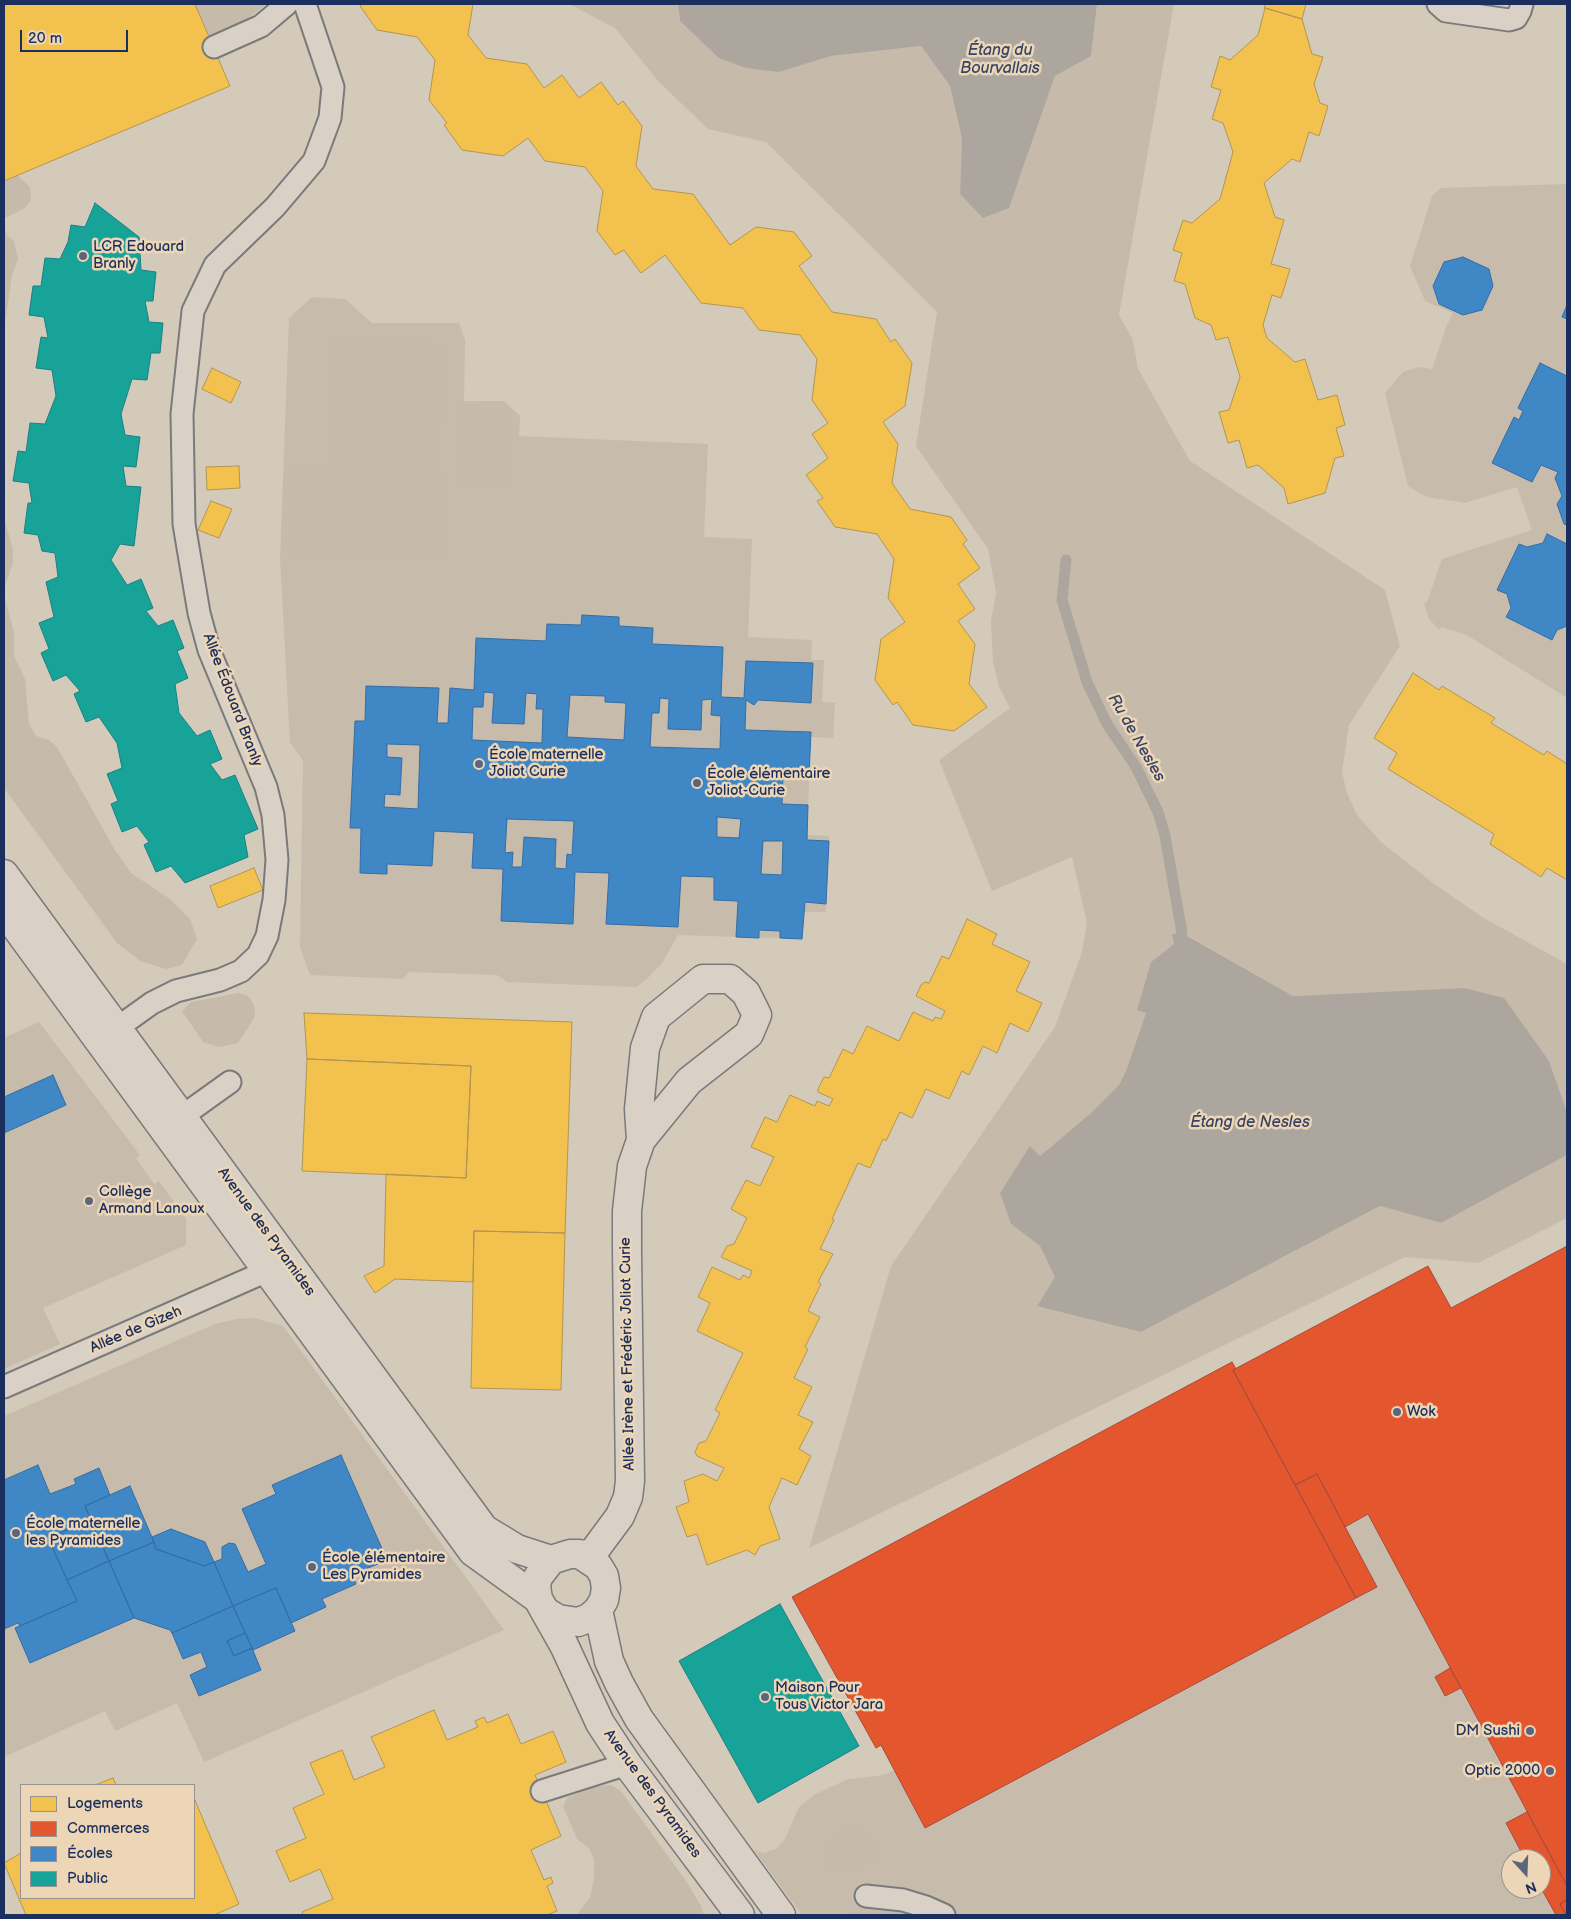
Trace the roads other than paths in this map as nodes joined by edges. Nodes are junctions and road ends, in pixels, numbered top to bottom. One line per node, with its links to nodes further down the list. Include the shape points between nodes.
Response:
1 (287, 4): 5 (lane, via 261,26)
2 (305, 4): 8 (lane, Allée Édouard Branly, via 333,87 330,118 314,161 275,207 215,266 193,311 182,414 184,524 199,613 209,650 266,787 274,816 274,900 267,936 258,955 241,971 168,995)
3 (1438, 4): 4 (lane, via 1446,10 1509,20 1516,18)
4 (1522, 4)
5 (214, 47)
6 (4, 874): 8 (main road, Avenue des Pyramides)
7 (4, 911): 10 (main road, Avenue des Pyramides)
8 (117, 1028): 10 (main road, Avenue des Pyramides)
9 (230, 1082): 10 (lane)
10 (173, 1123): 12 (main road, Avenue des Pyramides); 15 (main road, Avenue des Pyramides, via 484,1529 517,1549)
11 (641, 1140): 11 (main road, Allée Irène et Frédéric Joliot Curie, via 689,1082 749,1034 757,1015 746,993 730,979 703,979 656,1017 645,1048 639,1109); 14 (main road, Allée Irène et Frédéric Joliot Curie, via 632,1166 627,1212 628,1498 620,1516)
12 (267, 1271): 13 (lane, Allée de Gizeh); 16 (main road, Avenue des Pyramides, via 473,1552)
13 (4, 1387)
14 (589, 1558): 15 (main road, Avenue des Pyramides, via 570,1554); 17 (main road, via 604,1576 604,1600)
15 (551, 1560): 16 (main road, Avenue des Pyramides, via 538,1577 536,1586)
16 (543, 1606): 17 (main road, Avenue des Pyramides, via 558,1619 578,1622); 18 (main road, Avenue des Pyramides, via 600,1723)
17 (598, 1610): 23 (main road, via 609,1661 639,1719)
18 (627, 1764): 19 (lane); 22 (main road, Avenue des Pyramides)
19 (542, 1791)
20 (866, 1896): 21 (lane, via 903,1900)
21 (931, 1912)
22 (740, 1915)
23 (781, 1915)

